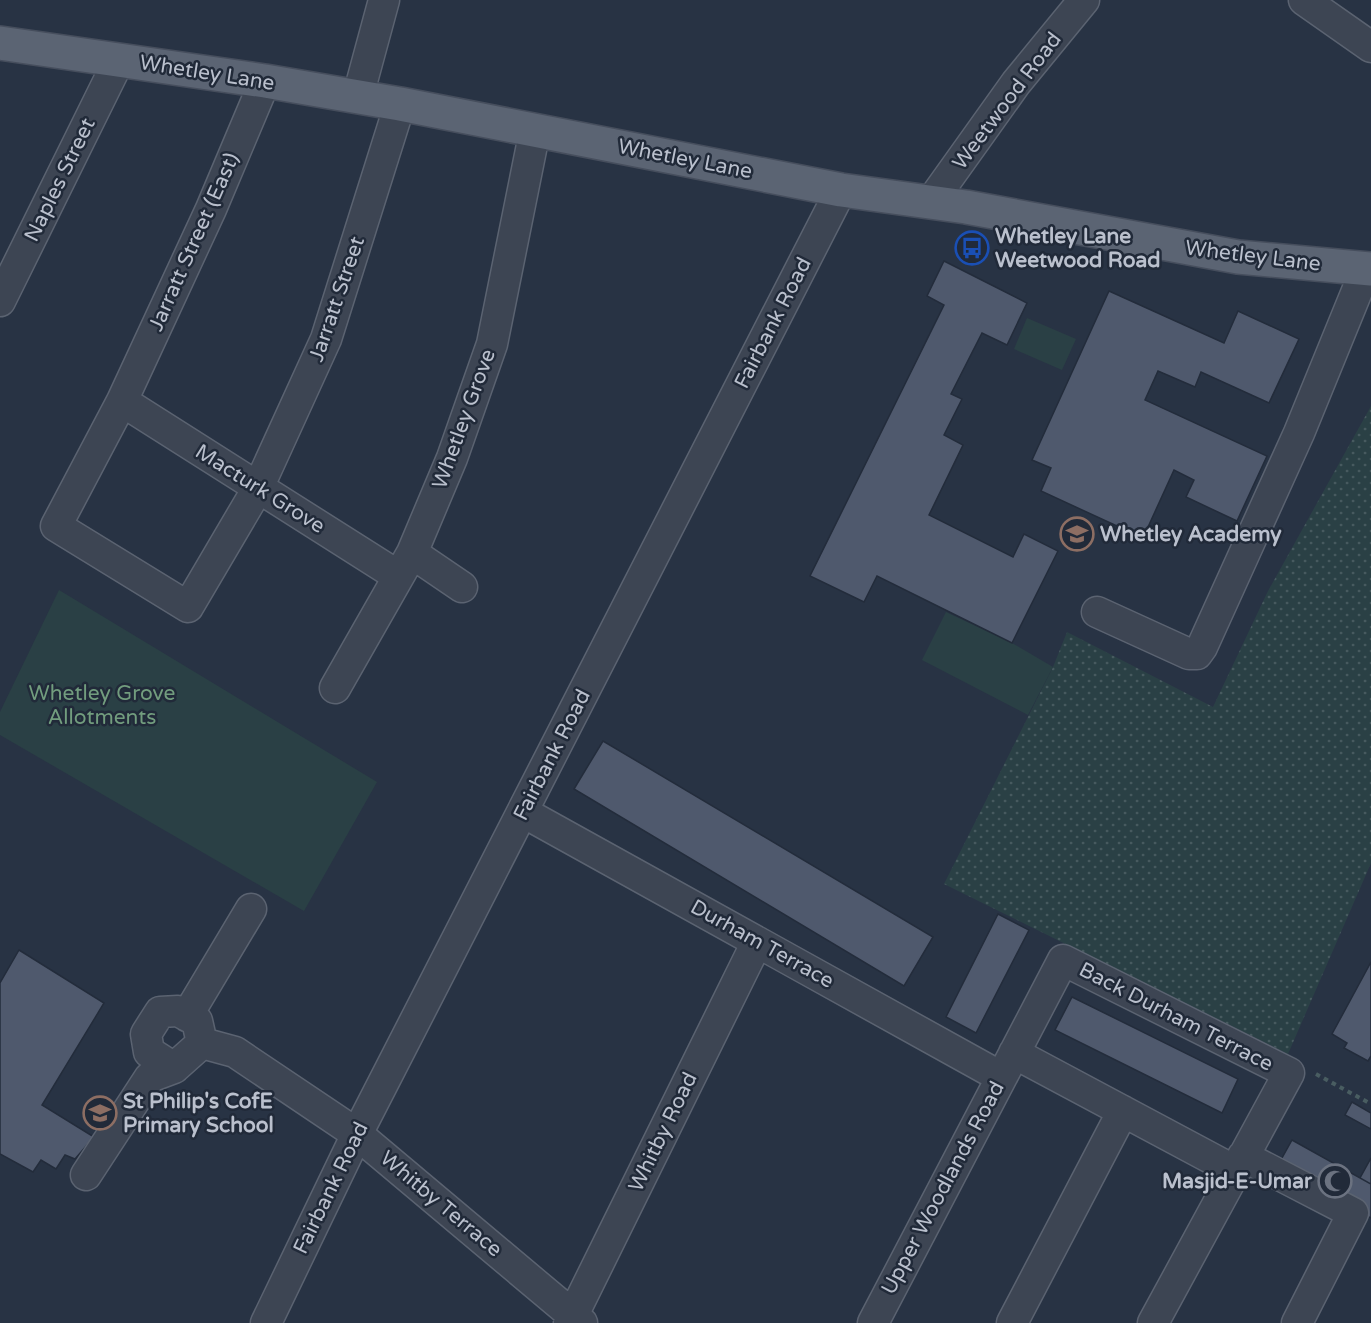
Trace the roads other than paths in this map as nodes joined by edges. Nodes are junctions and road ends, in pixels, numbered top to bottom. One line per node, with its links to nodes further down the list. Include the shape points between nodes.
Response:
1 (384, 0): 8 (street)
2 (1084, 0): 12 (street, Weetwood Road, via 1016,83)
3 (1304, 0): 5 (street)
4 (0, 43): 6 (main road, Whetley Lane)
5 (1371, 47)
6 (119, 60): 7 (main road, Whetley Lane); 14 (street, Naples Street)
7 (265, 81): 8 (main road, Whetley Lane); 15 (street, Jarratt Street (East))
8 (358, 96): 9 (main road, Whetley Lane)
9 (400, 104): 10 (main road, Whetley Lane); 16 (street, Jarratt Street, via 326,339)
10 (536, 130): 11 (main road, Whetley Lane); 17 (street, Whetley Grove, via 492,344 452,458)
11 (841, 189): 12 (main road, Whetley Lane); 21 (street, Fairbank Road)
12 (931, 202): 13 (main road, Whetley Lane, via 1238,257)
13 (1368, 269): 19 (street, via 1299,433 1197,654 1189,654)
14 (0, 301)
15 (122, 401): 16 (street, Macturk Grove); 16 (street, Jarratt Street (East), via 56,526 188,607)
16 (258, 488): 17 (street, Macturk Grove)
17 (405, 564): 18 (street, Macturk Grove); 20 (street, Whetley Grove)
18 (462, 587)
19 (1097, 612)
20 (335, 688)
21 (523, 812): 23 (street, Durham Terrace); 30 (street, Fairbank Road)
22 (251, 909): 25 (street)
23 (757, 942): 27 (street, Durham Terrace); 33 (street, Whitby Road)
24 (1063, 960): 27 (street, Upper Woodlands Road); 31 (street, Back Durham Terrace, via 1289,1073)
25 (187, 1016): 26 (street, via 197,1021); 28 (street, via 178,1011 160,1012 146,1034 149,1052)
26 (202, 1043): 28 (street); 30 (street, Whitby Terrace, via 235,1052)
27 (1008, 1065): 29 (street, Durham Terrace); 35 (street, Upper Woodlands Road)
28 (174, 1068): 32 (street, via 150,1077)
29 (1123, 1111): 31 (street, Durham Terrace); 36 (street)
30 (357, 1134): 33 (street, Whitby Terrace); 34 (street, Fairbank Road)
31 (1239, 1164): 37 (street); 38 (street, Durham Terrace, via 1353,1213)
32 (86, 1175)
33 (575, 1320)
34 (266, 1323)
35 (873, 1323)
36 (1012, 1323)
37 (1153, 1323)
38 (1297, 1323)

